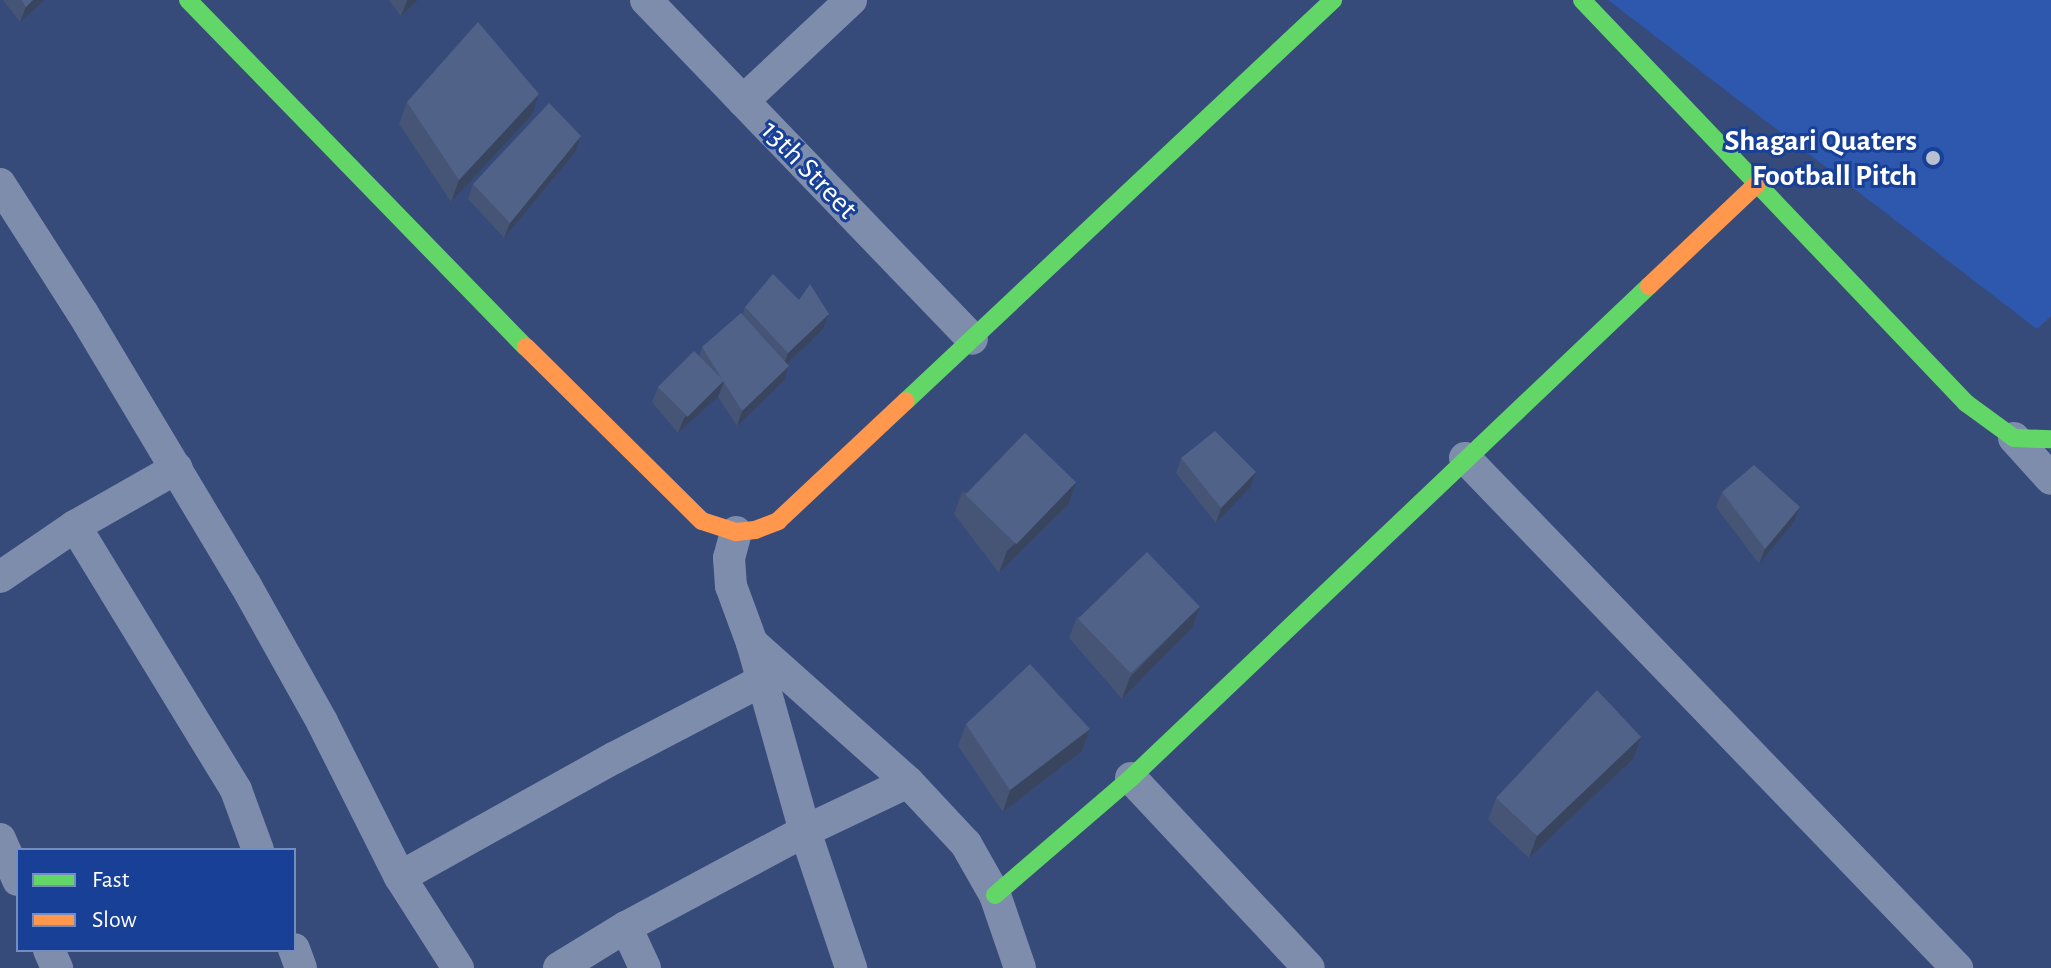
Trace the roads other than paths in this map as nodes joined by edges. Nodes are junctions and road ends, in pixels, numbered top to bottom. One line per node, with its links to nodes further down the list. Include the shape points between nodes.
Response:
1 (188, 0): 16 (street, via 702,521)
2 (646, 0): 6 (street, 13th Street)
3 (851, 0): 6 (street)
4 (1333, 0): 9 (street)
5 (1582, 0): 8 (street)
6 (743, 101): 9 (street, 13th Street)
7 (0, 184): 13 (street)
8 (1757, 184): 10 (street, via 1966,403); 12 (street)
9 (972, 339): 16 (street, via 778,521)
10 (2014, 438): 11 (street); 14 (street)
11 (2051, 439)
12 (1465, 458): 20 (street); 35 (street)
13 (177, 468): 15 (street); 26 (street, via 322,722)
14 (2051, 479)
15 (75, 526): 17 (street); 24 (street, via 236,790)
16 (736, 532): 18 (street, via 729,558 731,586)
17 (0, 577)
18 (752, 643): 19 (street); 21 (street)
19 (761, 681): 22 (street); 26 (street)
20 (1131, 778): 27 (street); 34 (street)
21 (908, 782): 22 (street); 27 (street, via 966,844)
22 (805, 831): 28 (street); 32 (street)
23 (0, 839): 25 (street)
24 (257, 848)
25 (16, 875)
26 (400, 877): 29 (street)
27 (995, 895): 33 (street)
28 (626, 927): 30 (street); 31 (street)
29 (458, 968)
30 (559, 968)
31 (645, 968)
32 (851, 968)
33 (1020, 968)
34 (1309, 968)
35 (1957, 968)

